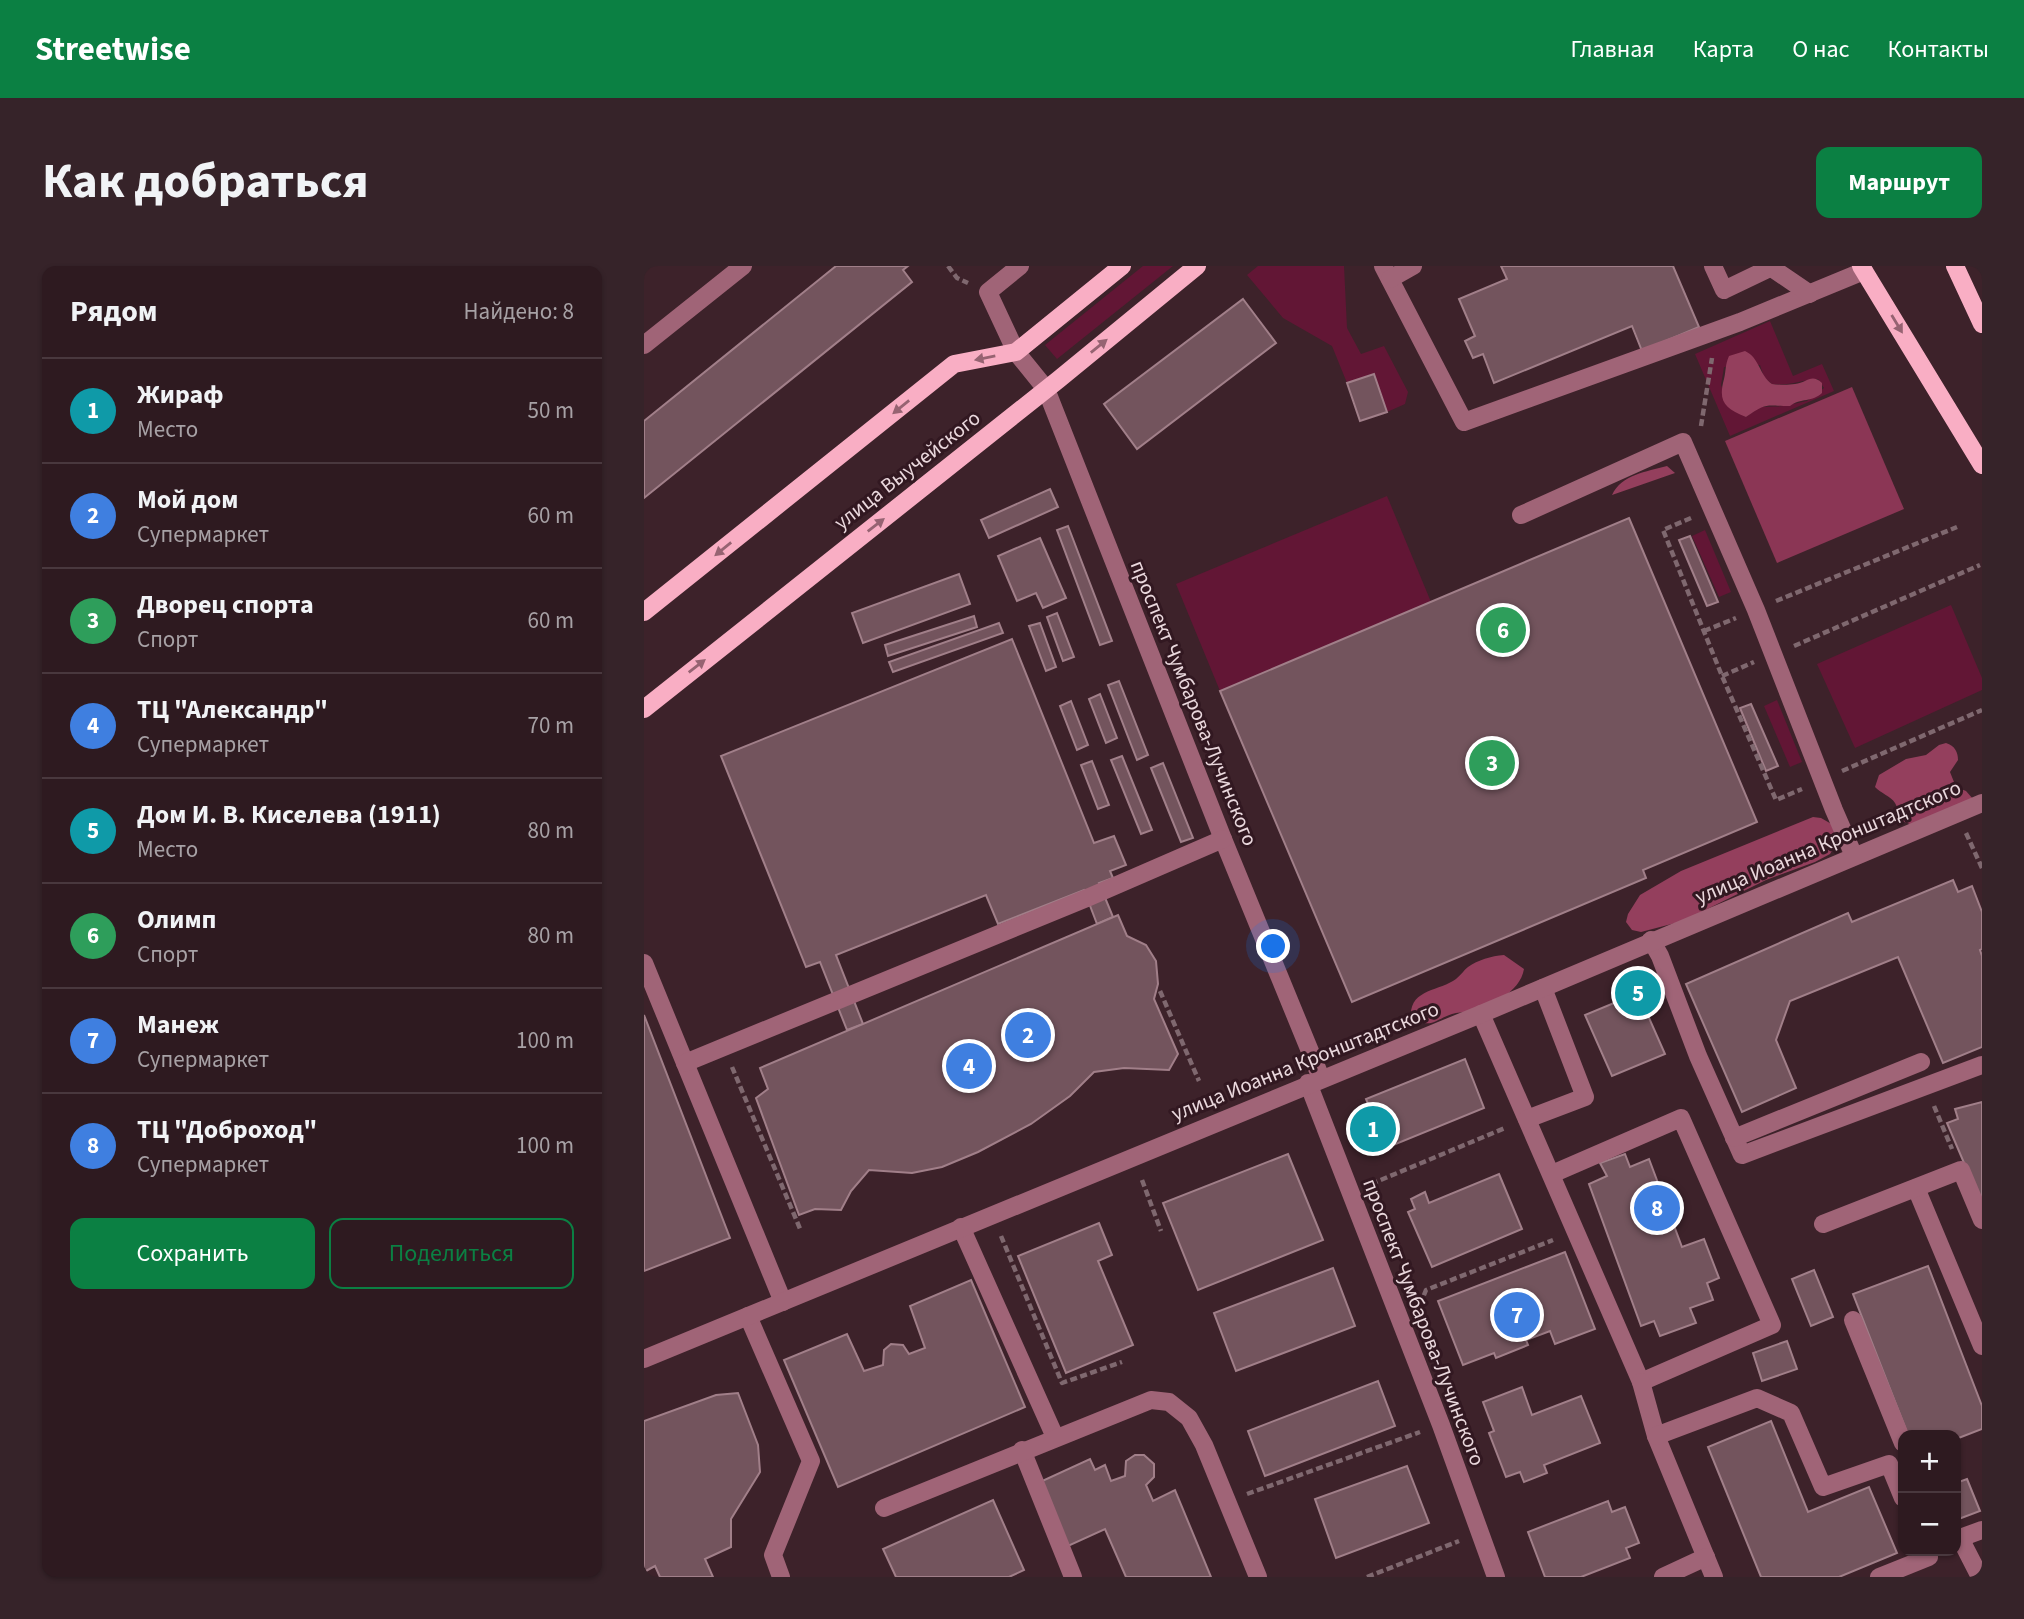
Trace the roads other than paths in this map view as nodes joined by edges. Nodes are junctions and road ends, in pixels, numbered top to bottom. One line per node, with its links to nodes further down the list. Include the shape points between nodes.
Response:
1 (743, 266): 13 (street)
2 (1020, 266): 14 (street, проспект Чумбарова-Лучинского, via 988,292)
3 (1122, 266): 14 (main road)
4 (1197, 266): 15 (main road, улица Выучейского, one-way to 4)
5 (1413, 266): 10 (street)
6 (1713, 266): 8 (street, via 1724,290)
7 (1955, 266): 12 (main road)
8 (1770, 267): 11 (street)
9 (1863, 268): 11 (street); 16 (main road, one-way to 16)
10 (1387, 272): 11 (street, via 1464,422)
11 (1810, 294)
12 (1982, 324)
13 (644, 345)
14 (1016, 352): 15 (street, проспект Чумбарова-Лучинского); 18 (main road, one-way to 18, via 954,364)
15 (1046, 389): 19 (main road, улица Выучейского, one-way to 15); 21 (street, проспект Чумбарова-Лучинского)
16 (1982, 465)
17 (1521, 516): 22 (street, via 1683,442)
18 (644, 612)
19 (644, 709)
20 (1982, 803): 22 (street, улица Иоанна Кронштадтского)
21 (1223, 839): 28 (street); 30 (street, проспект Чумбарова-Лучинского)
22 (1854, 856): 23 (street, улица Иоанна Кронштадтского)
23 (1651, 940): 25 (street, улица Иоанна Кронштадтского); 32 (street)
24 (644, 963): 28 (street)
25 (1543, 988): 26 (street, улица Иоанна Кронштадтского); 31 (street, via 1585,1097)
26 (1481, 1014): 30 (street, улица Иоанна Кронштадтского); 31 (street)
27 (1921, 1062): 32 (street)
28 (685, 1063): 38 (street)
29 (1982, 1065): 32 (street, via 1742,1155)
30 (1315, 1081): 37 (street, улица Иоанна Кронштадтского); 58 (street, проспект Чумбарова-Лучинского, via 1350,1193)
31 (1527, 1119): 33 (street)
32 (1734, 1138)
33 (1552, 1174): 43 (street); 43 (street, via 1681,1118 1772,1325)
34 (1916, 1188): 35 (street, via 1961,1170); 36 (street); 41 (street)
35 (1982, 1220)
36 (1823, 1224)
37 (961, 1227): 38 (street, улица Иоанна Кронштадтского); 45 (street)
38 (783, 1302): 39 (street, улица Иоанна Кронштадтского)
39 (748, 1316): 42 (street, улица Иоанна Кронштадтского); 55 (street, via 811,1461 772,1555)
40 (1853, 1320): 44 (street)
41 (1982, 1346)
42 (644, 1359)
43 (1641, 1382): 46 (street)
44 (1898, 1431)
45 (1055, 1437): 47 (street); 57 (street, via 1151,1400 1169,1402 1189,1418 1204,1445)
46 (1656, 1437): 48 (street, via 1756,1398 1791,1413 1822,1487 1889,1464); 54 (street)
47 (1021, 1450): 49 (street); 56 (street)
48 (1901, 1493)
49 (884, 1507)
50 (1982, 1530): 51 (street)
51 (1961, 1537)
52 (1961, 1545): 62 (street)
53 (1924, 1556): 61 (street)
54 (1706, 1557): 59 (street); 60 (street)
55 (781, 1577)
56 (1073, 1577)
57 (1258, 1577)
58 (1496, 1577)
59 (1663, 1577)
60 (1714, 1577)
61 (1879, 1577)
62 (1980, 1577)

